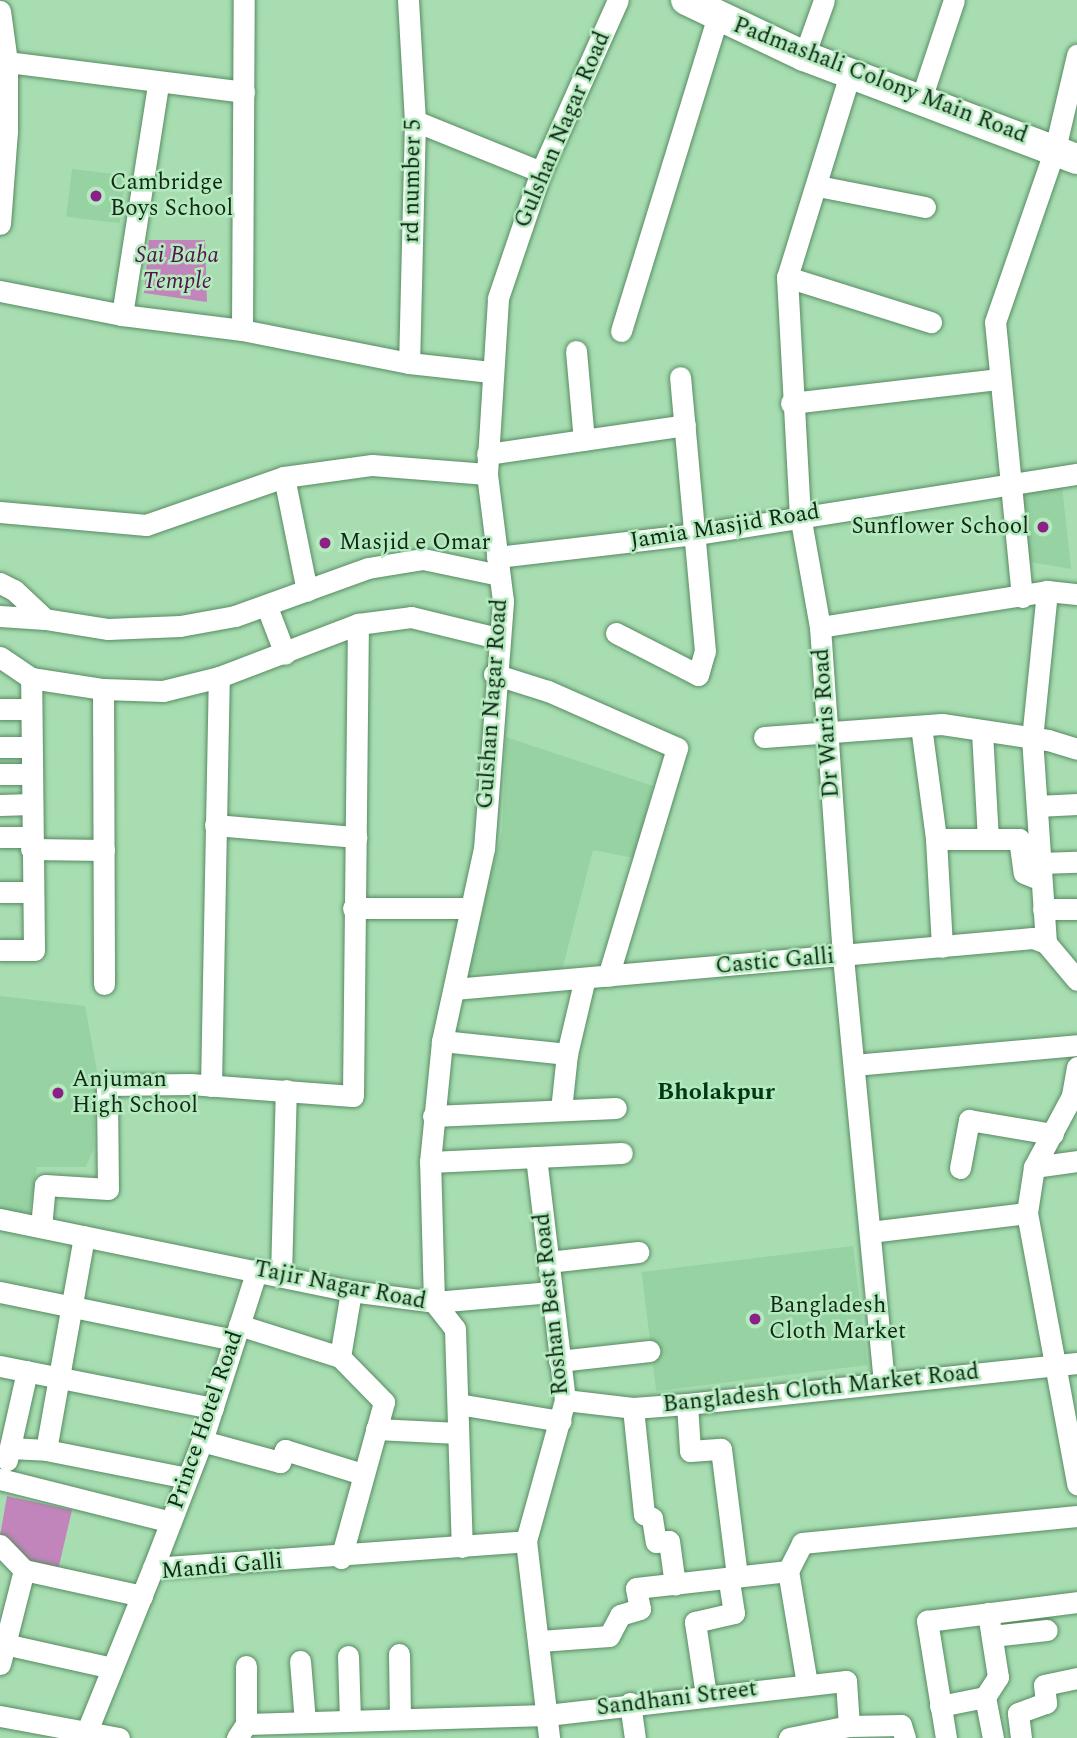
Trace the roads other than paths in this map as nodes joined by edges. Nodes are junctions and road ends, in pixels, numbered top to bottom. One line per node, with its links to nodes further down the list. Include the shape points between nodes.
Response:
1 (244, 0): 14 (street)
2 (408, 0): 16 (street, rd number 5)
3 (618, 0): 18 (street, Gulshan Nagar Road)
4 (686, 0): 8 (street, Padmashali Colony Main Road)
5 (824, 0): 9 (street)
6 (954, 0): 15 (street)
7 (0, 11): 11 (street)
8 (718, 18): 9 (street, Padmashali Colony Main Road); 27 (street)
9 (804, 55): 12 (street, Padmashali Colony Main Road)
10 (1077, 55): 17 (street)
11 (7, 62): 13 (street); 21 (street, via 8,131)
12 (850, 74): 15 (street, Padmashali Colony Main Road); 19 (street, Dr Waris Road)
13 (158, 85): 14 (street); 24 (street)
14 (244, 92): 26 (street)
15 (920, 99): 17 (street, Padmashali Colony Main Road)
16 (415, 121): 18 (street); 29 (street, rd number 5)
17 (1066, 154): 32 (street, via 995,322)
18 (541, 172): 30 (street, Gulshan Nagar Road, via 498,298)
19 (818, 186): 20 (street); 22 (street, Dr Waris Road)
20 (925, 207)
21 (0, 224)
22 (787, 277): 25 (street); 33 (street, Dr Waris Road)
23 (0, 290): 24 (street)
24 (122, 315): 26 (street)
25 (931, 322)
26 (242, 330): 29 (street)
27 (621, 331)
28 (576, 351): 35 (street)
29 (409, 363): 30 (street)
30 (491, 372): 36 (street, Gulshan Nagar Road)
31 (680, 376): 34 (street)
32 (1000, 379): 33 (street); 39 (street)
33 (791, 403): 41 (street, Dr Waris Road)
34 (685, 425): 35 (street); 42 (street)
35 (584, 440): 36 (street)
36 (487, 464): 38 (street, via 372,465); 43 (street, Gulshan Nagar Road)
37 (1077, 474): 39 (street, Jamia Masjid Road)
38 (284, 477): 40 (street, via 146,525); 45 (street)
39 (1012, 486): 41 (street, Jamia Masjid Road); 48 (street)
40 (0, 512)
41 (800, 515): 42 (street, Jamia Masjid Road); 53 (street, Dr Waris Road)
42 (697, 534): 43 (street, Jamia Masjid Road); 54 (street, via 705,651 698,675)
43 (498, 566): 45 (street, Jamia Masjid Road, via 423,559 368,568); 55 (street, Gulshan Nagar Road, via 503,601)
44 (0, 583): 51 (street)
45 (307, 590): 49 (street, Jamia Masjid Road)
46 (1047, 591): 47 (street); 48 (street); 68 (street)
47 (1077, 594)
48 (1021, 597): 53 (street)
49 (267, 607): 51 (street, Jamia Masjid Road, via 180,626 108,629); 56 (street)
50 (0, 616): 51 (street, Jamia Masjid Road)
51 (45, 619)
52 (358, 624): 55 (street, via 411,617); 56 (street); 79 (street)
53 (820, 627): 66 (street, Dr Waris Road)
54 (616, 633)
55 (498, 638): 58 (street, Gulshan Nagar Road)
56 (285, 654): 59 (street)
57 (0, 657): 60 (street)
58 (494, 674): 90 (street, Gulshan Nagar Road, via 484,849); 97 (street, via 548,691 677,748)
59 (219, 677): 61 (street, via 163,691); 78 (street)
60 (31, 678): 61 (street); 63 (street)
61 (103, 688): 84 (street)
62 (0, 709): 63 (street)
63 (31, 709): 71 (street)
64 (921, 726): 65 (street, via 942,724); 66 (street); 81 (street)
65 (982, 732): 68 (street); 82 (street)
66 (828, 736): 67 (street); 96 (street, Dr Waris Road)
67 (764, 737)
68 (1032, 739): 69 (street); 77 (street)
69 (1076, 743)
70 (0, 747): 71 (street)
71 (31, 747): 73 (street)
72 (0, 774): 73 (street)
73 (31, 774): 75 (street)
74 (0, 804): 75 (street)
75 (31, 804): 83 (street)
76 (1077, 804): 77 (street)
77 (1037, 806): 86 (street)
78 (215, 825): 79 (street); 107 (street)
79 (356, 836): 89 (street)
80 (0, 837): 83 (street)
81 (936, 839): 82 (street); 94 (street)
82 (988, 839): 86 (street, via 1019,839 1024,873)
83 (31, 843): 84 (street); 88 (street)
84 (104, 850): 100 (street)
85 (1077, 862): 86 (street)
86 (1041, 871): 91 (street)
87 (0, 892): 88 (street)
88 (32, 892): 95 (street, via 34,950)
89 (353, 908): 90 (street); 108 (street, via 353,1096)
90 (469, 908): 101 (street, Gulshan Nagar Road)
91 (1043, 909): 92 (street); 93 (street)
92 (1077, 909)
93 (1046, 943): 94 (street, Castic Galli, via 1033,939); 99 (street)
94 (942, 947): 96 (street, Castic Galli)
95 (0, 950)
96 (843, 957): 97 (street, Castic Galli); 105 (street, Dr Waris Road)
97 (608, 976): 98 (street, Castic Galli)
98 (585, 978): 101 (street, Castic Galli); 104 (street)
99 (1077, 980)
100 (104, 984)
101 (454, 989): 102 (street, Gulshan Nagar Road)
102 (442, 1041): 104 (street); 111 (street, Gulshan Nagar Road)
103 (1077, 1045): 105 (street)
104 (567, 1054): 110 (street)
105 (854, 1065): 122 (street, Dr Waris Road)
106 (1077, 1067): 112 (street, via 1072,1096)
107 (211, 1086): 108 (street); 121 (street, via 107,1085 108,1189 45,1185)
108 (286, 1090): 127 (street)
109 (616, 1108): 110 (street)
110 (561, 1110): 111 (street)
111 (433, 1116): 116 (street, Gulshan Nagar Road)
112 (1053, 1134): 117 (street); 118 (street, via 968,1120)
113 (622, 1153): 114 (street)
114 (536, 1157): 116 (street); 125 (street, Roshan Best Road)
115 (1077, 1161): 117 (street)
116 (430, 1162): 131 (street, Gulshan Nagar Road)
117 (1034, 1167): 119 (street)
118 (961, 1168)
119 (1027, 1213): 122 (street); 139 (street)
120 (0, 1219): 121 (street, Tajir Nagar Road)
121 (41, 1227): 123 (street, Tajir Nagar Road)
122 (870, 1233): 142 (street, Dr Waris Road)
123 (84, 1237): 126 (street, Tajir Nagar Road); 132 (street)
124 (638, 1252): 125 (street)
125 (548, 1262): 130 (street, Roshan Best Road)
126 (257, 1270): 127 (street, Tajir Nagar Road); 133 (street, Prince Hotel Road)
127 (281, 1276): 128 (street, Tajir Nagar Road)
128 (351, 1291): 131 (street, Tajir Nagar Road); 135 (street)
129 (0, 1292): 132 (street)
130 (551, 1292): 131 (street); 136 (street, Roshan Best Road)
131 (434, 1302): 144 (street, Tajir Nagar Road, via 456,1329)
132 (70, 1306): 133 (street); 141 (street)
133 (237, 1333): 135 (street); 146 (street, Prince Hotel Road)
134 (649, 1352): 136 (street)
135 (340, 1356): 149 (street, via 384,1402)
136 (559, 1361): 143 (street, Roshan Best Road)
137 (1077, 1363): 139 (street, Bangladesh Cloth Market Road)
138 (0, 1366): 140 (street)
139 (1054, 1366): 142 (street, Bangladesh Cloth Market Road); 157 (street)
140 (27, 1371): 141 (street); 152 (street)
141 (57, 1378): 146 (street); 153 (street)
142 (884, 1382): 145 (street, Bangladesh Cloth Market Road)
143 (565, 1400): 147 (street, Bangladesh Cloth Market Road); 148 (street, Roshan Best Road)
144 (458, 1404): 148 (street); 150 (street, Tajir Nagar Road)
145 (687, 1404): 147 (street, Bangladesh Cloth Market Road); 167 (street, via 690,1451 721,1449)
146 (213, 1408): 151 (street, Prince Hotel Road)
147 (633, 1408): 168 (street, via 643,1514 652,1518 656,1542 669,1541)
148 (561, 1421): 160 (street, Roshan Best Road, via 541,1476)
149 (376, 1429): 150 (street); 154 (street)
150 (458, 1433): 162 (street, Tajir Nagar Road)
151 (202, 1441): 154 (street, via 280,1462 285,1450); 155 (street, Prince Hotel Road)
152 (10, 1448): 153 (street); 156 (street)
153 (46, 1450): 155 (street)
154 (362, 1474): 163 (street)
155 (187, 1478): 159 (street, Prince Hotel Road)
156 (1, 1484): 159 (street)
157 (1077, 1484)
158 (1077, 1516): 166 (street, via 802,1543)
159 (171, 1522): 164 (street, Prince Hotel Road)
160 (526, 1541): 162 (street, Mandi Galli); 174 (street, Roshan Best Road)
161 (0, 1545): 165 (street)
162 (462, 1548): 163 (street, Mandi Galli)
163 (341, 1558): 164 (street, Mandi Galli)
164 (153, 1569): 169 (street, Mandi Galli)
165 (24, 1570): 169 (street); 175 (street)
166 (788, 1571): 167 (street); 182 (street)
167 (732, 1576): 168 (street); 183 (street, via 734,1613 695,1622)
168 (675, 1585): 174 (street, via 636,1588 640,1609 620,1615 609,1636)
169 (142, 1596): 180 (street, Mandi Galli)
170 (1077, 1602): 171 (street)
171 (988, 1613): 173 (street); 186 (street, via 927,1621)
172 (1047, 1630): 173 (street)
173 (992, 1636): 184 (street, via 998,1677)
174 (540, 1641): 187 (street, Roshan Best Road)
175 (1, 1650): 180 (street)
176 (399, 1654): 189 (street)
177 (348, 1656): 190 (street)
178 (300, 1661): 191 (street)
179 (246, 1666): 194 (street)
180 (113, 1668): 193 (street, Mandi Galli)
181 (1077, 1678): 202 (street, via 1044,1685 1046,1703 1018,1713)
182 (807, 1684): 183 (street, Sandhani Street); 192 (street, Sandhani Street, via 846,1681)
183 (706, 1695): 185 (street, Sandhani Street)
184 (985, 1697): 186 (street); 201 (street)
185 (630, 1703): 187 (street, Sandhani Street); 197 (street)
186 (940, 1706): 200 (street)
187 (547, 1715): 189 (street, Sandhani Street); 196 (street, Roshan Best Road)
188 (0, 1716): 193 (street)
189 (400, 1718): 190 (street, Sandhani Street)
190 (350, 1720): 191 (street, Sandhani Street)
191 (305, 1722): 194 (street, Sandhani Street)
192 (849, 1726): 198 (street); 199 (street, via 901,1725)
193 (87, 1731): 195 (street)
194 (241, 1731)
195 (119, 1738)
196 (549, 1738)
197 (635, 1738)
198 (789, 1738)
199 (905, 1738)
200 (946, 1738)
201 (993, 1738)
202 (1021, 1738)

